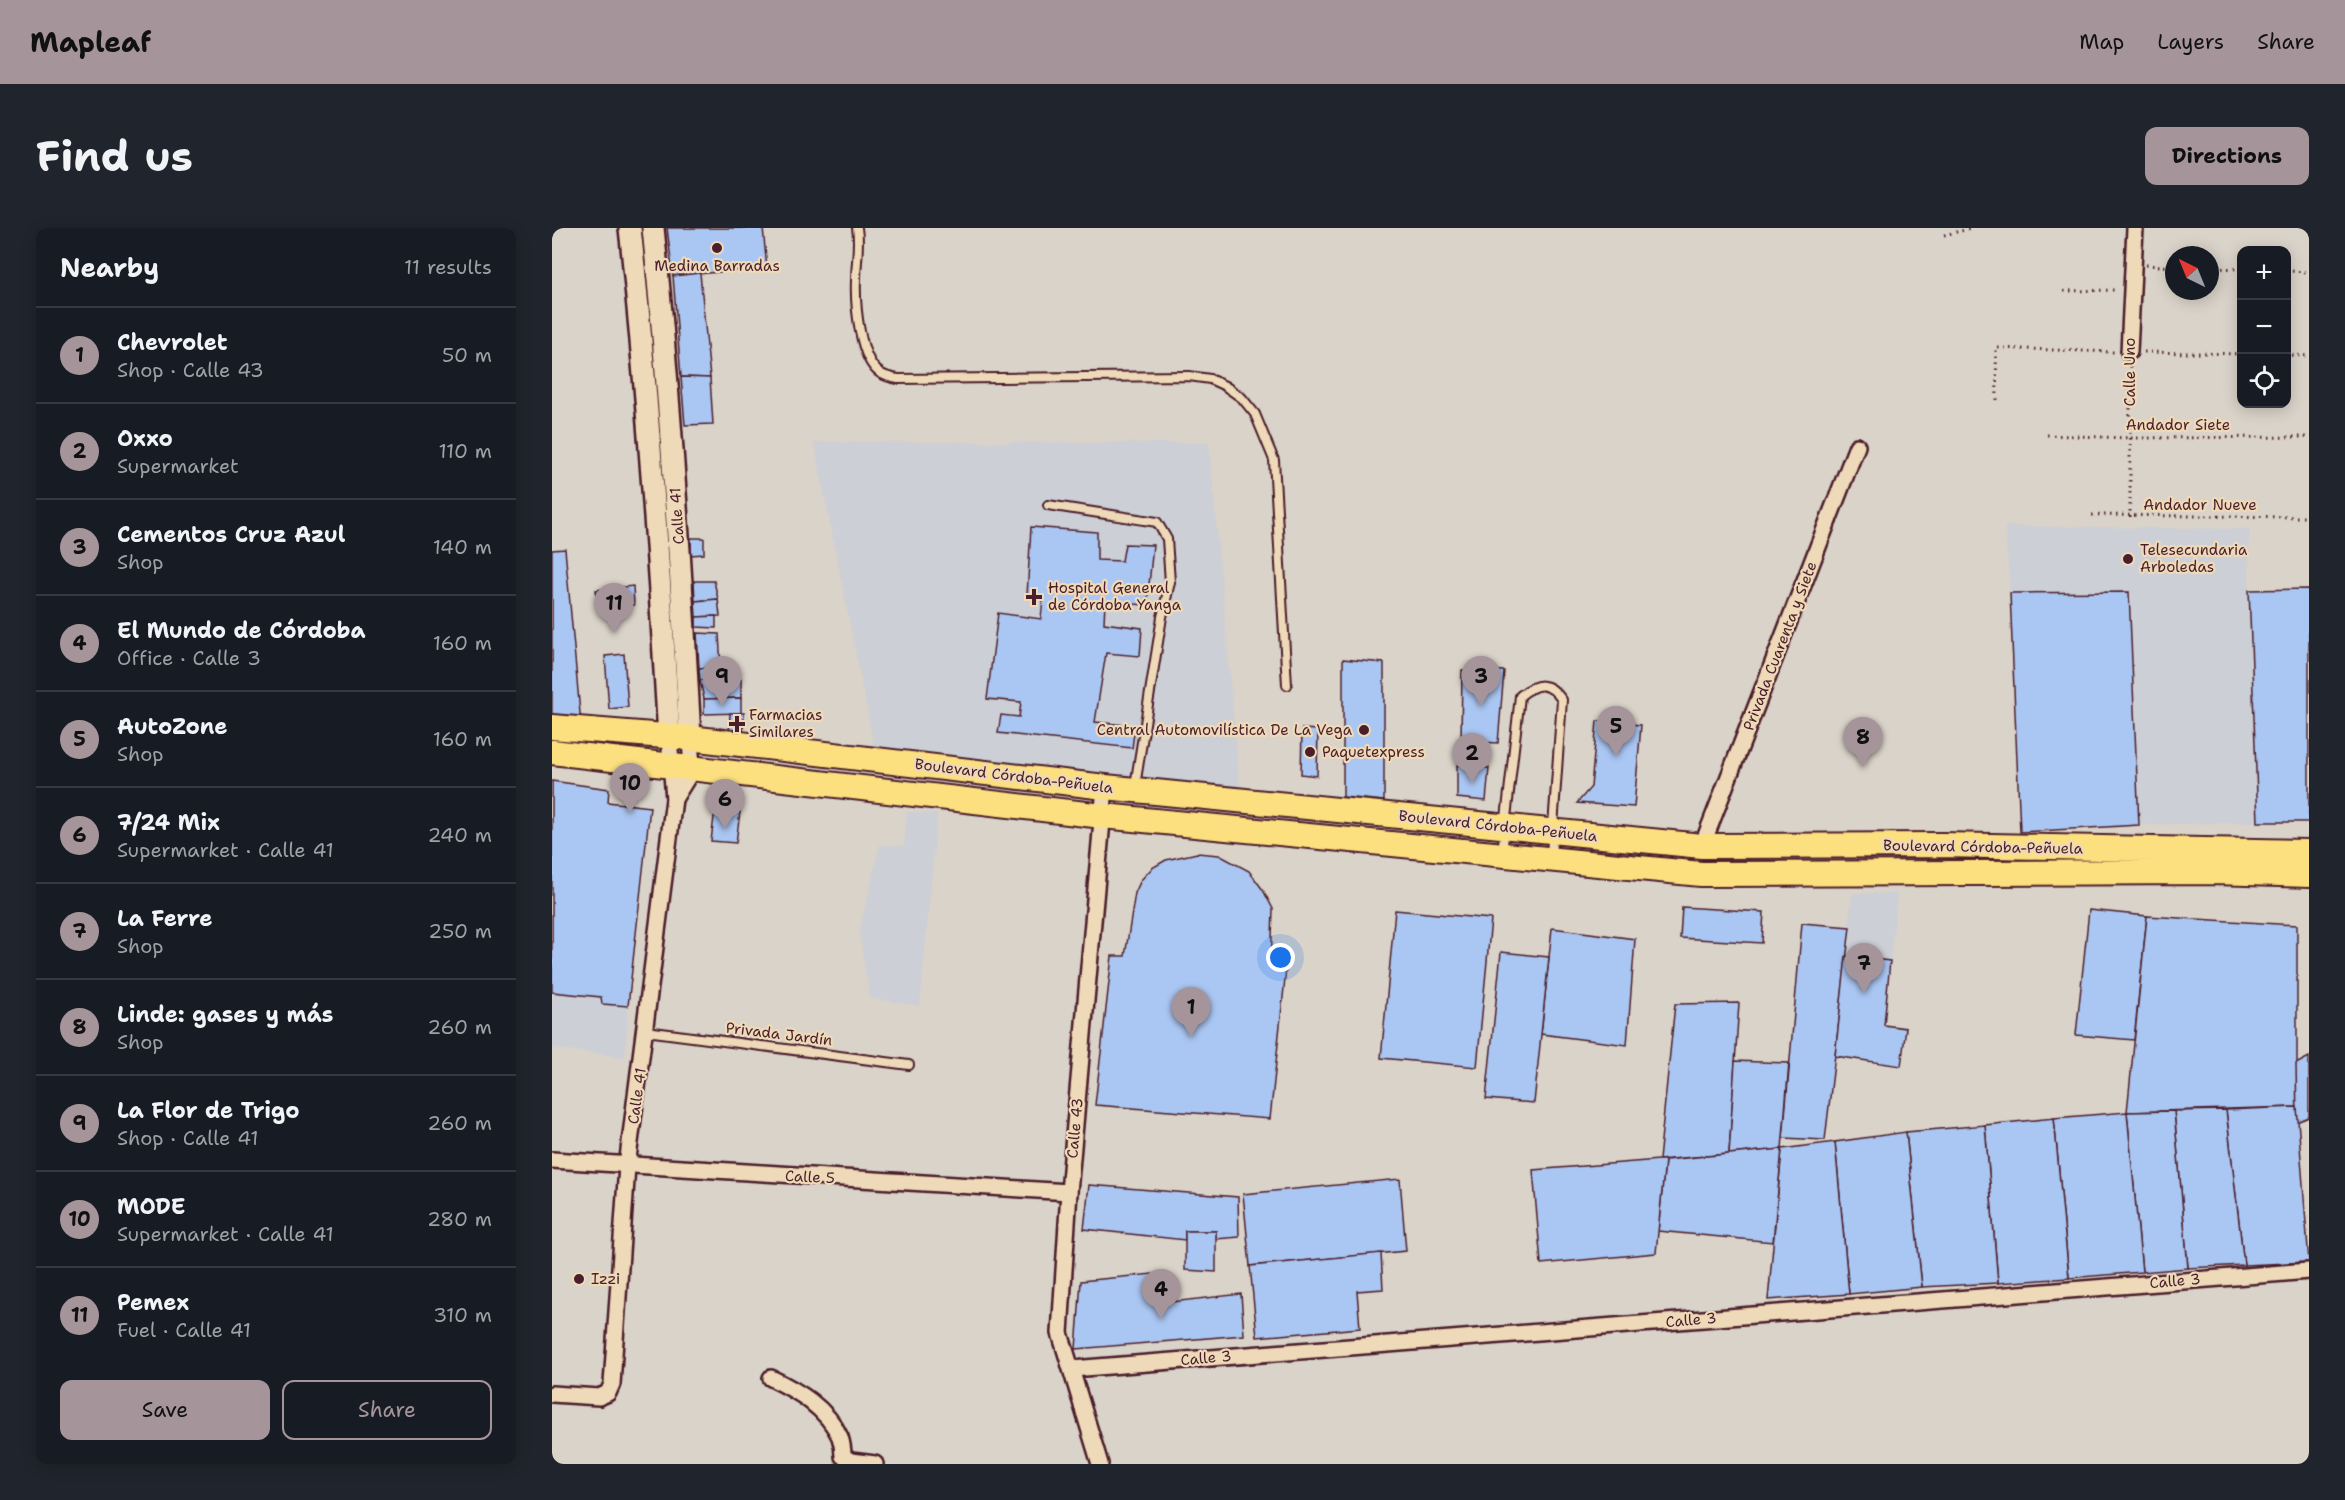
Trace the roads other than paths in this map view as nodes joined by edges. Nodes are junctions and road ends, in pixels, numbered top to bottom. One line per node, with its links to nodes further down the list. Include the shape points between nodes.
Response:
1 (630, 228): 6 (street, Calle 41)
2 (652, 228): 5 (street, Calle 41)
3 (857, 228): 12 (lane, via 855,282 860,333 874,367 887,377 1189,376 1210,379 1242,398 1255,414 1274,460)
4 (2135, 228): 7 (street, Calle Uno)
5 (665, 346): 6 (street); 11 (street, Calle 41)
6 (642, 347): 10 (street, Calle 41)
7 (2129, 352)
8 (1857, 446): 23 (street, Privada Cuarenta y Siete)
9 (1048, 505): 18 (lane, via 1156,522 1167,539 1170,582)
10 (659, 562): 11 (street); 14 (street, Calle 41)
11 (681, 562): 14 (street, Calle 41)
12 (1287, 685)
13 (552, 727): 14 (main road, Boulevard Córdoba-Peñuela)
14 (679, 738): 16 (street, Calle 41); 16 (street, Calle 41); 17 (main road, Boulevard Córdoba-Peñuela)
15 (552, 752): 16 (main road, Boulevard Córdoba-Peñuela)
16 (681, 769): 19 (street, Calle 41); 19 (street, Calle 41); 20 (main road, Boulevard Córdoba-Peñuela)
17 (1105, 787): 18 (main road, Boulevard Córdoba-Peñuela); 20 (street, Calle 43)
18 (1135, 790): 21 (main road, Boulevard Córdoba-Peñuela)
19 (674, 799): 29 (street, Calle 41)
20 (1103, 816): 25 (main road, Boulevard Córdoba-Peñuela); 33 (street, Calle 43)
21 (1505, 827): 22 (main road, Boulevard Córdoba-Peñuela); 22 (lane, via 1520,696 1542,685 1554,689 1562,700); 25 (lane)
22 (1553, 832): 23 (main road, Boulevard Córdoba-Peñuela); 26 (lane)
23 (1702, 846): 24 (main road, Boulevard Córdoba-Peñuela, via 1942,845); 27 (main road)
24 (2309, 852)
25 (1502, 855): 26 (main road, Boulevard Córdoba-Peñuela)
26 (1551, 860): 27 (main road, Boulevard Córdoba-Peñuela)
27 (1701, 874): 28 (main road, Boulevard Córdoba-Peñuela)
28 (2309, 875)
29 (645, 1031): 30 (lane, Privada Jardín); 32 (street, Calle 41)
30 (909, 1065)
31 (552, 1160): 32 (street, Calle 5)
32 (627, 1166): 33 (street, Calle 5); 37 (street, Calle 41, via 612,1384 608,1393 600,1397)
33 (1069, 1192): 35 (street, Calle 43, via 1059,1332)
34 (2309, 1271): 35 (street, Calle 3)
35 (1072, 1369): 40 (street, Calle 43)
36 (771, 1378): 38 (street, via 801,1393 826,1416 841,1438 843,1456)
37 (552, 1394)
38 (850, 1462): 39 (street)
39 (875, 1464)
40 (1100, 1464)

